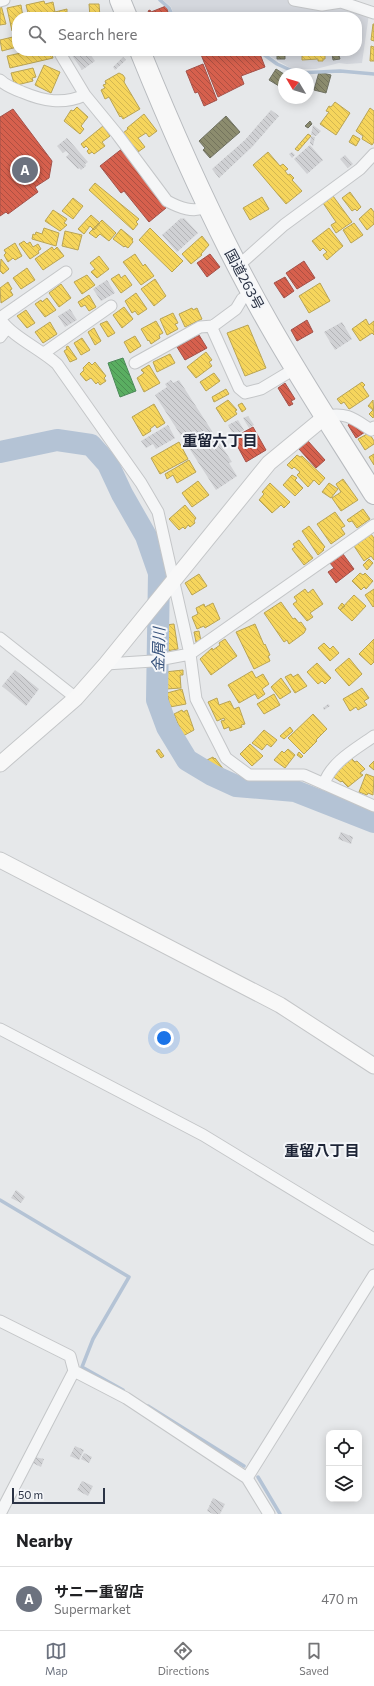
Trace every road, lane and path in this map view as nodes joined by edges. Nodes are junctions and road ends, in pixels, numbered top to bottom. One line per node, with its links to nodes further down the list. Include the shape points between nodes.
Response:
1 (4, 0): 4 (street)
2 (120, 0): 5 (highway)
3 (294, 0): 6 (street, via 322,6 341,2)
4 (0, 1)
5 (124, 12)
6 (374, 13)
7 (62, 56): 10 (street)
8 (142, 56): 12 (highway, 国道263号)
9 (0, 80): 10 (street, via 9,87 43,100 59,102)
10 (84, 95): 12 (street, via 167,201 178,208 199,211)
11 (374, 154): 13 (street, via 360,169 284,225)
12 (207, 207): 13 (highway, 国道263号)
13 (238, 266): 15 (highway, 国道263号)
14 (66, 272): 17 (street)
15 (252, 292): 18 (street, via 242,299 236,309); 22 (highway, 国道263号)
16 (111, 306): 20 (street)
17 (0, 319): 19 (street)
18 (211, 326): 21 (street, via 200,327); 22 (street, via 239,388 245,393 261,389)
19 (3, 333): 20 (street)
20 (44, 353): 27 (street, via 57,364 141,483 158,512)
21 (135, 363)
22 (296, 368): 23 (highway, 国道263号)
23 (326, 416): 24 (street, via 349,416 371,430); 25 (highway, 国道263号); 27 (street, via 269,463)
24 (374, 427)
25 (374, 494)
26 (374, 525): 29 (street)
27 (173, 581): 29 (street); 30 (street)
28 (0, 638): 31 (street)
29 (190, 654): 30 (street, via 153,661); 34 (street, via 196,699 226,758 249,775 304,775)
30 (106, 664): 31 (street)
31 (76, 698): 33 (street)
32 (374, 736): 34 (street, via 344,757 327,776)
33 (0, 764)
34 (324, 784): 35 (street)
35 (374, 806)
36 (0, 860): 38 (street, via 280,1005)
37 (0, 1029): 39 (street, via 203,1135)
38 (374, 1066)
39 (374, 1239)
40 (374, 1275): 43 (street)
41 (0, 1321): 42 (street, via 70,1356)
42 (74, 1371): 43 (street, via 126,1398); 44 (street)
43 (247, 1478): 45 (street)
44 (0, 1514)
45 (269, 1514)

